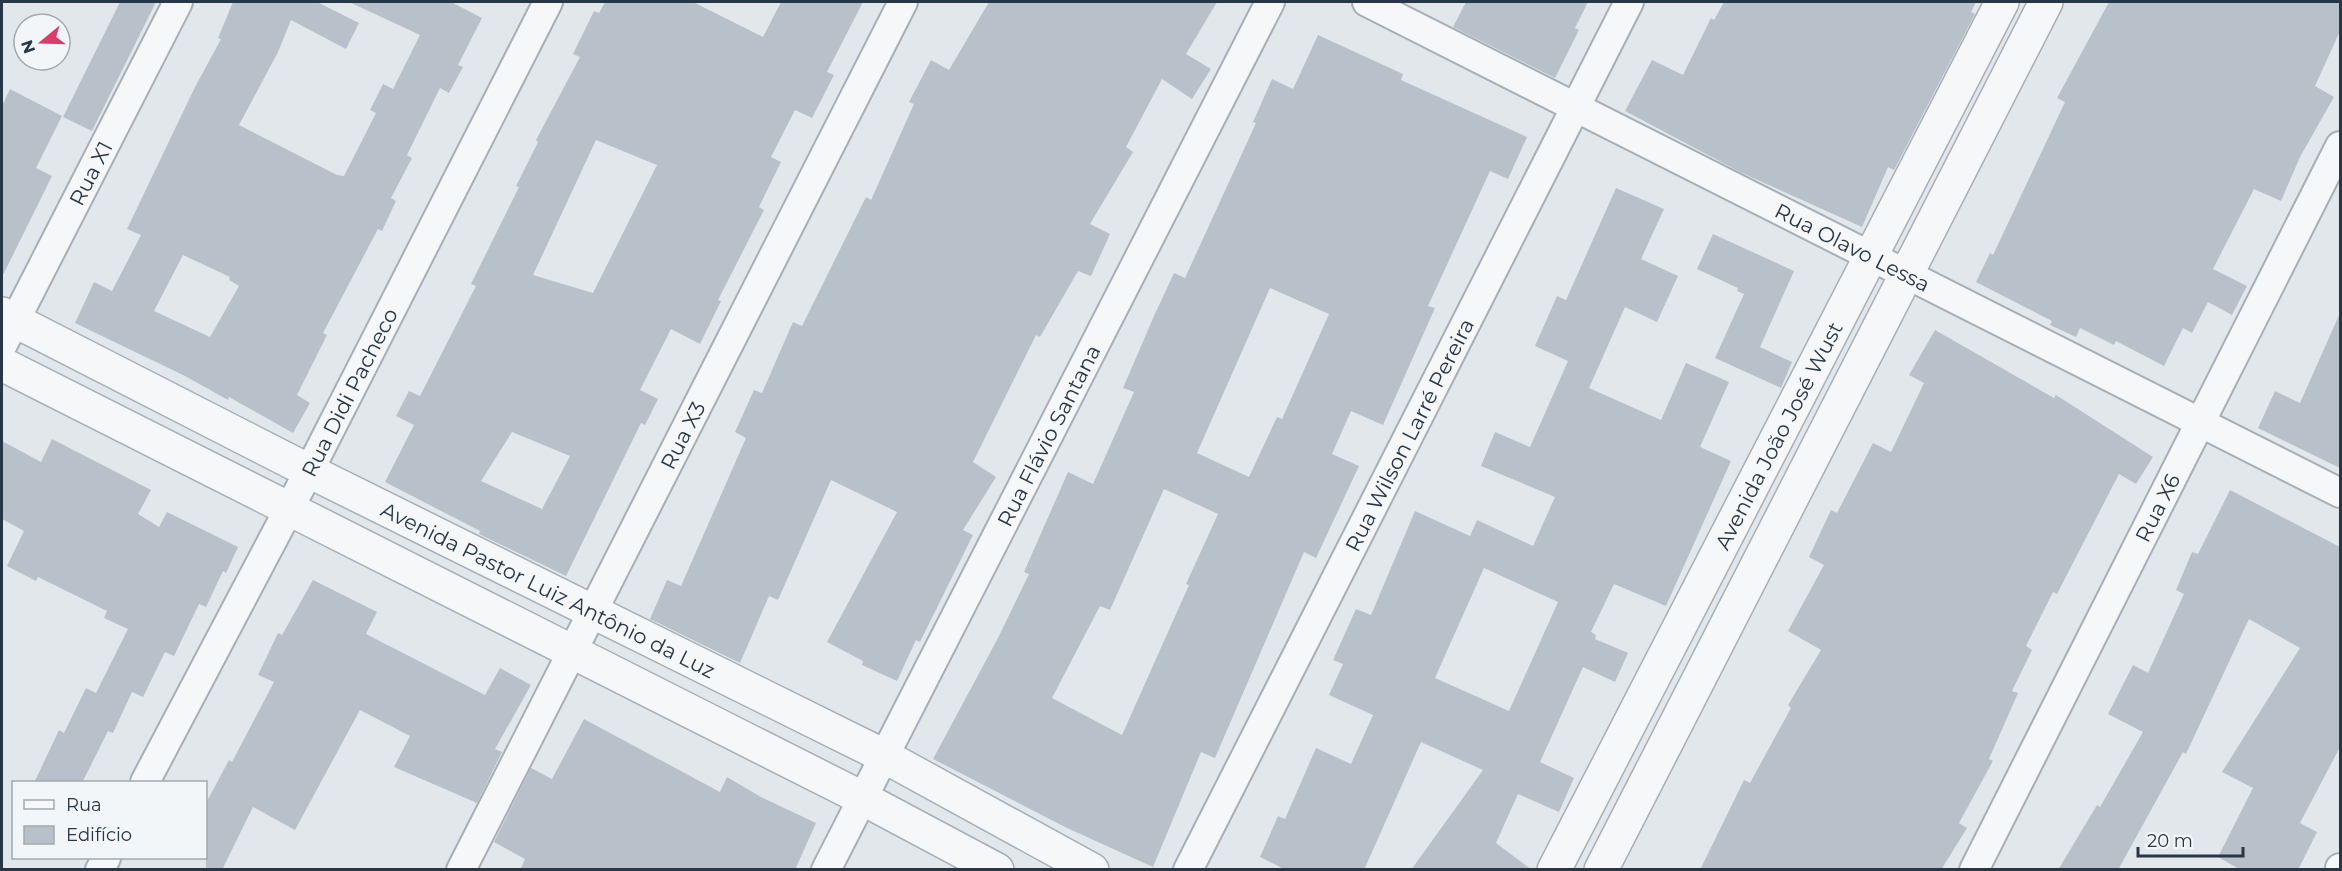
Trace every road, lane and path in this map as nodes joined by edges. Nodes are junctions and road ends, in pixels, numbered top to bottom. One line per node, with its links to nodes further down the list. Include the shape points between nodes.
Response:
1 (178, 2): 13 (street, Rua X1)
2 (548, 2): 16 (street, Rua Didi Pacheco)
3 (903, 2): 19 (street, Rua X3)
4 (1270, 2): 21 (street, Rua Flávio Santana)
5 (1367, 2): 9 (street, Rua Olavo Lessa)
6 (1629, 2): 9 (street, Rua Wilson Larré Pereira)
7 (2002, 2): 11 (street, Avenida João José Wust)
8 (2046, 2): 12 (street, Avenida João José Wust)
9 (1576, 107): 11 (street, Rua Olavo Lessa); 28 (street, Rua Wilson Larré Pereira)
10 (2340, 146): 15 (street, Rua X6)
11 (1873, 256): 12 (street, Rua Olavo Lessa); 29 (street, Avenida João José Wust)
12 (1908, 273): 15 (street, Rua Olavo Lessa); 30 (street, Avenida João José Wust)
13 (6, 326): 16 (street, Avenida Pastor Luiz Antônio da Luz)
14 (2, 364): 18 (street, Avenida Pastor Luiz Antônio da Luz)
15 (2199, 421): 17 (street, Rua Olavo Lessa); 31 (street, Rua X6)
16 (309, 471): 18 (street, Rua Didi Pacheco); 19 (street, Avenida Pastor Luiz Antônio da Luz)
17 (2340, 493)
18 (287, 508): 20 (street, Avenida Pastor Luiz Antônio da Luz); 22 (street, Rua Didi Pacheco)
19 (592, 613): 20 (street, Rua X3); 21 (street, Avenida Pastor Luiz Antônio da Luz)
20 (572, 652): 23 (street, Avenida Pastor Luiz Antônio da Luz); 24 (street, Rua X3)
21 (884, 756): 23 (street, Rua Flávio Santana); 27 (street, Avenida Pastor Luiz Antônio da Luz)
22 (146, 781)
23 (862, 798): 25 (street, Rua Flávio Santana); 26 (street, Avenida Pastor Luiz Antônio da Luz)
24 (461, 870)
25 (826, 870)
26 (997, 870)
27 (1092, 870)
28 (1188, 870)
29 (1554, 870)
30 (1601, 870)
31 (1974, 870)

